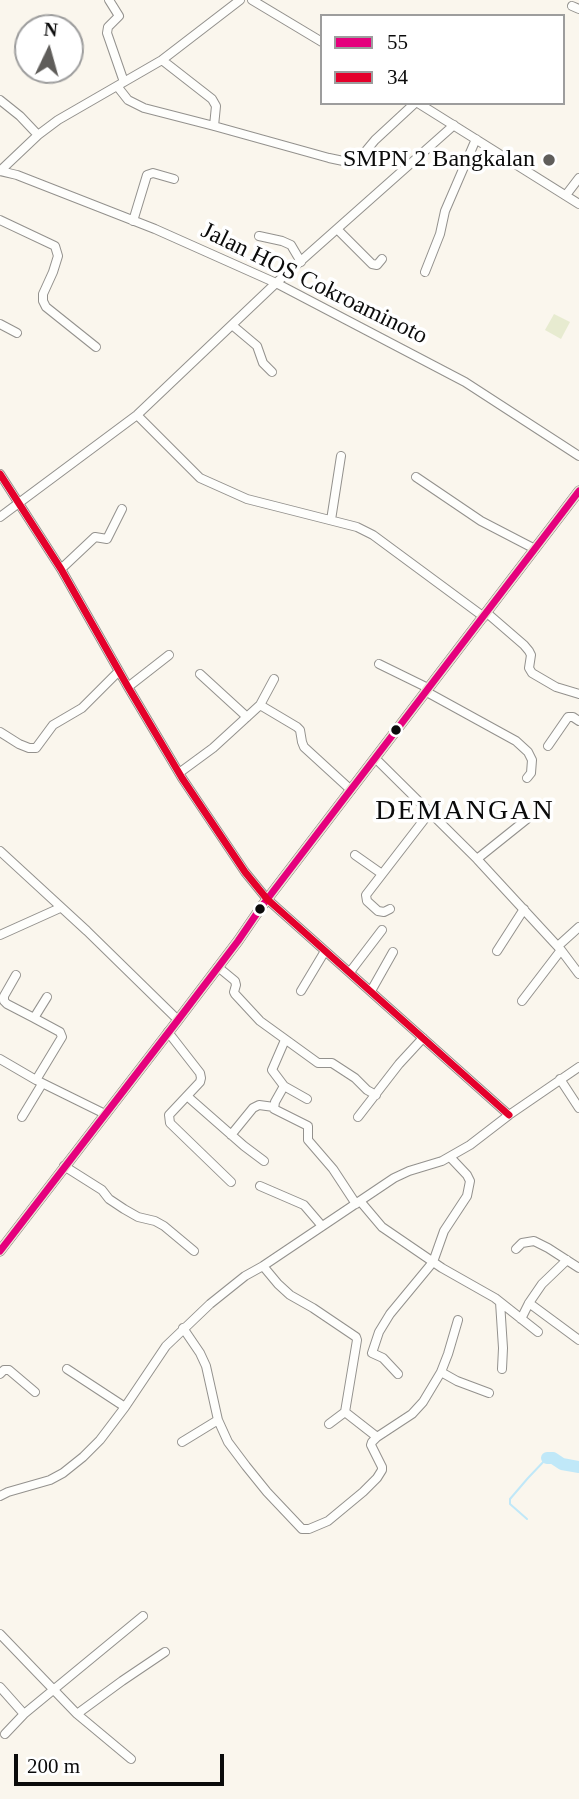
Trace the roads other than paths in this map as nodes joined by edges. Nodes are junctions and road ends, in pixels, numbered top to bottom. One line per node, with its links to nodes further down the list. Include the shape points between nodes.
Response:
1 (109, 0): 6 (street, via 119,16 107,33)
2 (240, 0): 5 (street)
3 (253, 0): 4 (street)
4 (320, 41)
5 (162, 60): 6 (street); 11 (street, via 212,99)
6 (120, 84): 11 (street, via 128,100 144,108); 12 (street)
7 (0, 100): 12 (street)
8 (414, 105): 11 (street, via 354,161 329,159)
9 (420, 105): 10 (street)
10 (454, 125): 13 (street); 23 (street)
11 (214, 126)
12 (38, 135): 14 (street)
13 (476, 139): 19 (street); 27 (street)
14 (11, 161): 15 (street); 16 (street)
15 (0, 171): 16 (street, Jalan HOS Cokroaminoto)
16 (17, 175): 22 (street, Jalan HOS Cokroaminoto)
17 (579, 178): 19 (street)
18 (174, 179): 22 (street, via 147,175)
19 (566, 195): 20 (street)
20 (579, 204)
21 (0, 220): 32 (street, via 55,246 58,256 43,301)
22 (133, 221): 28 (street, Jalan HOS Cokroaminoto)
23 (337, 229): 25 (street, via 372,264); 26 (street)
24 (259, 236): 26 (street, via 291,245)
25 (382, 259)
26 (301, 262): 28 (street)
27 (425, 272)
28 (276, 283): 30 (street); 36 (street, Jalan HOS Cokroaminoto, via 465,382)
29 (0, 324): 31 (street)
30 (232, 325): 33 (street, via 257,346); 34 (street)
31 (17, 333)
32 (96, 347)
33 (272, 372)
34 (136, 415): 40 (street); 43 (street, via 200,478 247,499)
35 (341, 456): 43 (street)
36 (579, 456)
37 (0, 474): 40 (street)
38 (416, 477): 44 (street, via 481,521)
39 (579, 491): 44 (main road)
40 (18, 503): 42 (street); 45 (street)
41 (122, 509): 45 (street, via 107,540 96,537)
42 (0, 517)
43 (331, 520): 46 (street, via 373,535)
44 (535, 550): 46 (main road)
45 (61, 569): 49 (street)
46 (485, 615): 53 (main road); 54 (street, via 529,651 532,673)
47 (169, 655): 52 (street)
48 (379, 663): 53 (street)
49 (119, 671): 52 (street); 58 (street, via 82,708 53,725 36,748)
50 (200, 674): 56 (street)
51 (274, 679): 55 (street)
52 (128, 687): 61 (street)
53 (426, 690): 60 (main road); 62 (street, via 516,741 532,760)
54 (579, 694)
55 (260, 705): 56 (street); 63 (street, via 297,727 304,747)
56 (247, 717): 61 (street)
57 (579, 721): 59 (street, via 568,717)
58 (0, 732)
59 (548, 746)
60 (375, 758): 63 (main road); 64 (street)
61 (179, 773): 70 (street)
62 (527, 778)
63 (351, 790): 70 (main road)
64 (430, 812): 68 (street); 69 (street)
65 (527, 819): 68 (street)
66 (0, 851): 71 (street)
67 (355, 855): 69 (street)
68 (477, 859): 73 (street)
69 (383, 874): 72 (street, via 366,898 381,913)
70 (267, 899): 78 (street); 81 (main road)
71 (60, 908): 76 (street); 90 (street)
72 (390, 909)
73 (524, 909): 77 (street); 79 (street)
74 (579, 927): 77 (street)
75 (382, 930): 82 (street)
76 (0, 934)
77 (559, 948): 83 (street); 88 (street)
78 (325, 951): 82 (street); 85 (street)
79 (497, 951)
80 (393, 952): 86 (street)
81 (218, 967): 90 (main road); 93 (street, via 234,981 235,994 252,1013)
82 (350, 972): 86 (street)
83 (579, 974)
84 (16, 975): 89 (street, via 4,1001)
85 (300, 991)
86 (370, 991): 92 (street)
87 (47, 997): 89 (street)
88 (522, 1000)
89 (34, 1018): 97 (street, via 62,1037)
90 (178, 1020): 91 (main road)
91 (168, 1032): 100 (street, via 200,1073 200,1082); 104 (main road)
92 (423, 1038): 99 (street); 105 (street)
93 (285, 1040): 98 (street, via 272,1070); 99 (street, via 318,1063 332,1063)
94 (0, 1059): 97 (street)
95 (579, 1067): 96 (street)
96 (560, 1079): 103 (street); 105 (street)
97 (39, 1082): 104 (street); 106 (street)
98 (284, 1086): 101 (street); 102 (street)
99 (376, 1095): 107 (street)
100 (187, 1096): 108 (street); 112 (street, via 169,1115 170,1123)
101 (307, 1098)
102 (274, 1107): 108 (street, via 253,1108); 114 (street, via 308,1126 308,1140)
103 (579, 1108)
104 (105, 1114): 111 (main road)
105 (509, 1115): 109 (street)
106 (22, 1117)
107 (358, 1117)
108 (231, 1135): 110 (street)
109 (450, 1157): 114 (street, via 402,1174); 120 (street, via 467,1175 469,1189 444,1231)
110 (264, 1161)
111 (64, 1166): 117 (main road); 118 (street, via 124,1209 164,1226)
112 (231, 1182)
113 (260, 1186): 115 (street, via 304,1205)
114 (358, 1203): 115 (street); 120 (street, via 382,1227)
115 (322, 1226): 121 (street)
116 (516, 1249): 119 (street, via 522,1242 534,1241)
117 (0, 1251)
118 (194, 1251)
119 (566, 1260): 122 (street); 124 (street)
120 (433, 1262): 123 (street); 131 (street, via 390,1314)
121 (263, 1266): 127 (street, via 226,1290); 130 (street, via 290,1295 356,1337)
122 (579, 1268)
123 (500, 1302): 126 (street); 133 (street)
124 (528, 1303): 126 (street); 129 (street)
125 (458, 1320): 134 (street)
126 (521, 1320): 128 (street)
127 (183, 1328): 139 (street, via 153,1362); 141 (street, via 206,1366)
128 (538, 1332)
129 (579, 1340)
130 (356, 1349): 131 (street); 140 (street)
131 (372, 1353): 136 (street)
132 (67, 1369): 139 (street)
133 (502, 1369)
134 (441, 1372): 138 (street); 143 (street, via 412,1414)
135 (0, 1374): 137 (street, via 9,1370)
136 (398, 1374)
137 (35, 1392)
138 (489, 1393)
139 (125, 1407): 145 (street, via 100,1440 63,1473)
140 (345, 1412): 142 (street); 143 (street)
141 (218, 1420): 143 (street, via 246,1466 304,1530 328,1521 381,1474 382,1466 371,1445); 144 (street)
142 (329, 1424)
143 (377, 1437)
144 (183, 1441)
145 (0, 1496)
146 (143, 1616): 150 (street)
147 (0, 1634): 150 (street)
148 (165, 1652): 152 (street)
149 (0, 1687): 151 (street)
150 (53, 1690): 151 (street); 152 (street)
151 (24, 1714): 153 (street)
152 (77, 1714): 154 (street)
153 (5, 1734)
154 (131, 1759)

